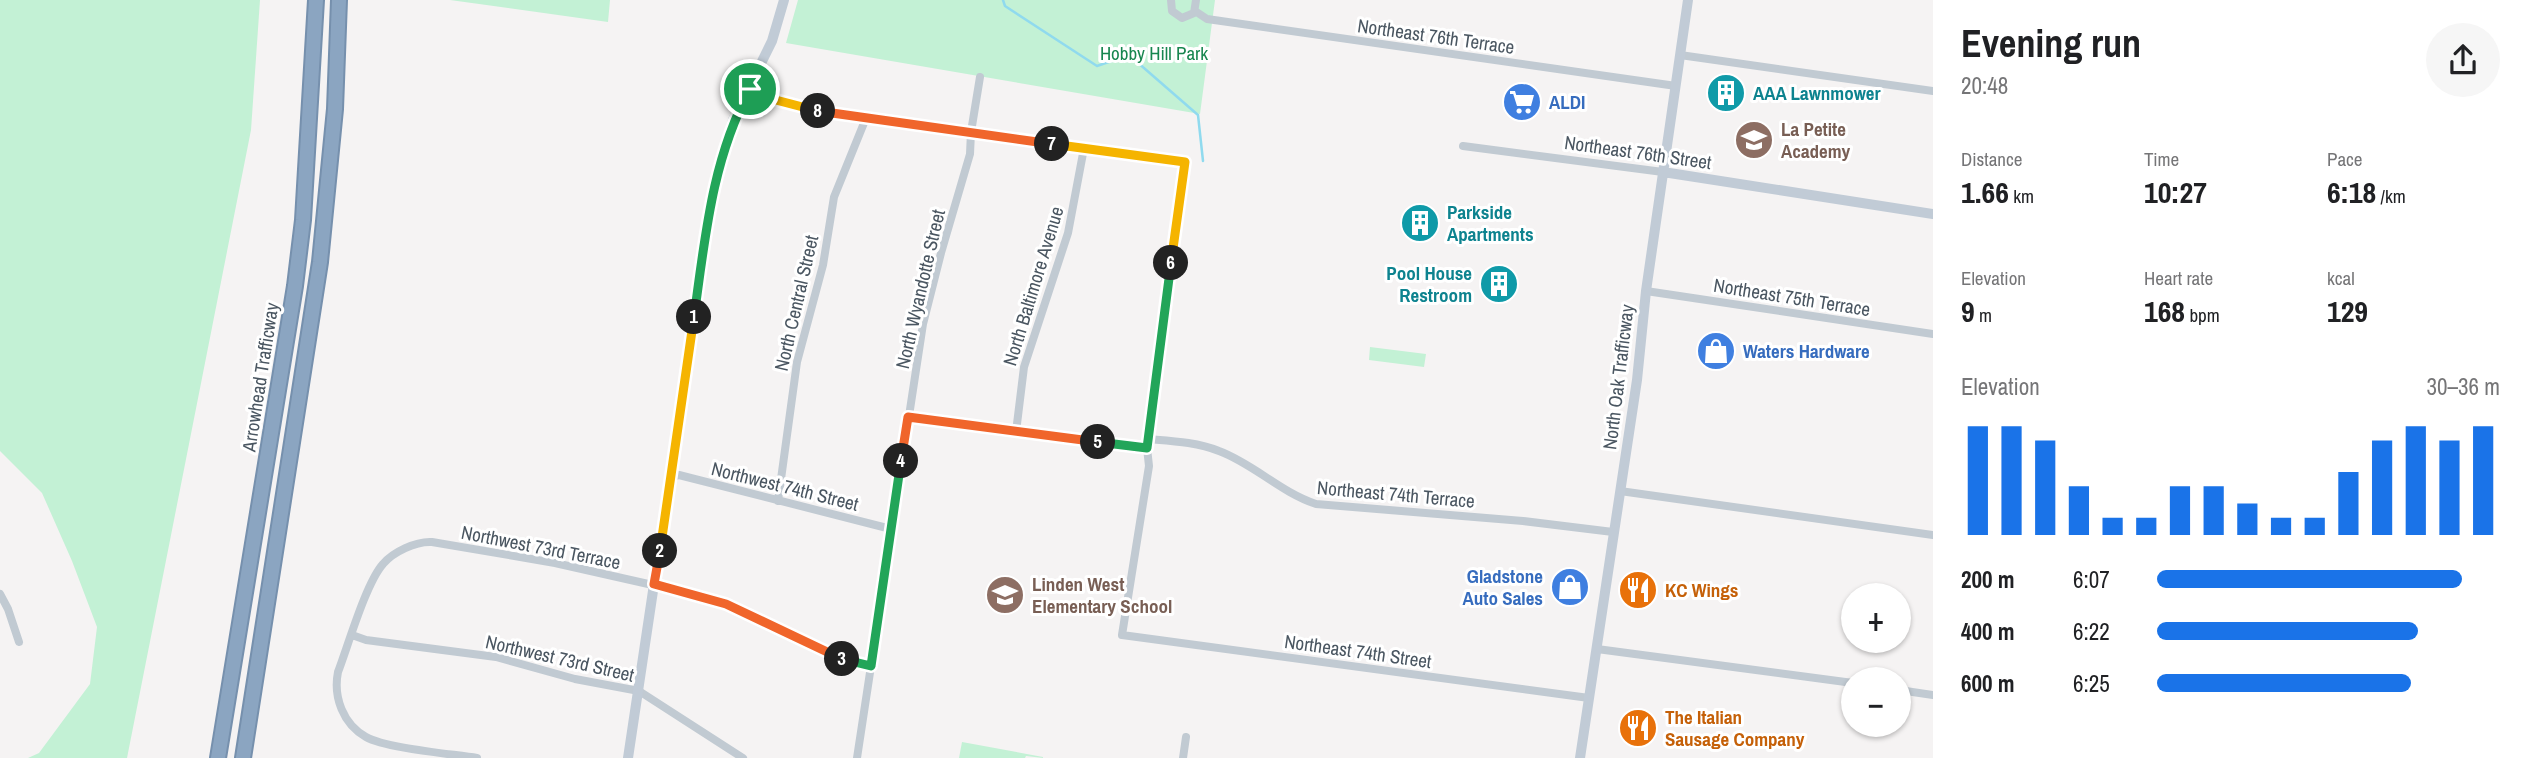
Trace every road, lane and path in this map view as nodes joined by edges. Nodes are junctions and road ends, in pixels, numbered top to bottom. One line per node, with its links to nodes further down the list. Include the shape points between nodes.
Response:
1 (316, 0): 42 (highway, Arrowhead Trafficway, via 295,286)
2 (339, 0): 43 (highway, via 335,109 320,262)
3 (784, 0): 11 (street)
4 (1171, 0): 7 (street, Northeast 76th Terrace, via 1178,17)
5 (1196, 0): 7 (street)
6 (1688, 0): 8 (street, North Oak Trafficway)
7 (1195, 11): 10 (street, Northeast 76th Terrace, via 1207,19)
8 (1680, 55): 10 (street, North Oak Trafficway); 12 (street)
9 (980, 77): 14 (street, North Wyandotte Street)
10 (1676, 86): 17 (street, North Oak Trafficway)
11 (750, 89): 13 (street, via 804,108); 24 (street, via 733,120 713,190)
12 (1933, 91)
13 (866, 118): 14 (street); 26 (street, North Central Street, via 834,197 823,265 797,362)
14 (971, 132): 16 (street); 21 (street, North Wyandotte Street, via 963,184 923,324)
15 (1463, 146): 17 (street, Northeast 76th Street)
16 (1084, 148): 22 (street, North Baltimore Avenue, via 1068,233 1024,367); 23 (street, via 1185,162)
17 (1663, 172): 18 (street, Northeast 76th Street); 19 (street, North Oak Trafficway)
18 (1933, 214)
19 (1646, 291): 20 (street, Northeast 75th Terrace); 25 (street, North Oak Trafficway)
20 (1933, 334)
21 (908, 417): 22 (street, Northeast 74th Terrace); 27 (street, North Wyandotte Street)
22 (1016, 432): 23 (street, Northeast 74th Terrace)
23 (1148, 443): 28 (street, Northeast 74th Terrace, via 1198,444 1220,451 1285,491 1316,504); 40 (street, Northeast 74th Street, via 1149,466 1122,635)
24 (671, 477): 26 (street, Northwest 74th Street, via 679,475); 30 (street)
25 (1620, 491): 28 (street, North Oak Trafficway); 29 (street)
26 (778, 501): 27 (street, Northwest 74th Street)
27 (891, 529): 35 (street, North Wyandotte Street)
28 (1613, 532): 34 (street, North Oak Trafficway)
29 (1933, 535)
30 (654, 584): 32 (street, Northwest 73rd Terrace, via 432,542 416,543 384,562); 35 (street, Northwest 73rd Terrace, via 726,604 845,660); 37 (street)
31 (0, 594): 33 (street)
32 (352, 635): 37 (street, Northwest 73rd Street, via 496,657); 44 (street, via 337,687 349,723 375,741)
33 (19, 642)
34 (1597, 649): 36 (street); 40 (street, North Oak Trafficway)
35 (871, 666): 47 (street, North Wyandotte Street)
36 (1841, 682)
37 (639, 691): 45 (street); 46 (street, Northwest 73rd Street)
38 (1911, 692): 39 (street)
39 (1933, 695)
40 (1589, 698): 49 (street, North Oak Trafficway)
41 (1186, 737): 48 (street)
42 (218, 758)
43 (243, 758)
44 (477, 758)
45 (628, 758)
46 (743, 758)
47 (858, 758)
48 (1183, 758)
49 (1580, 758)

